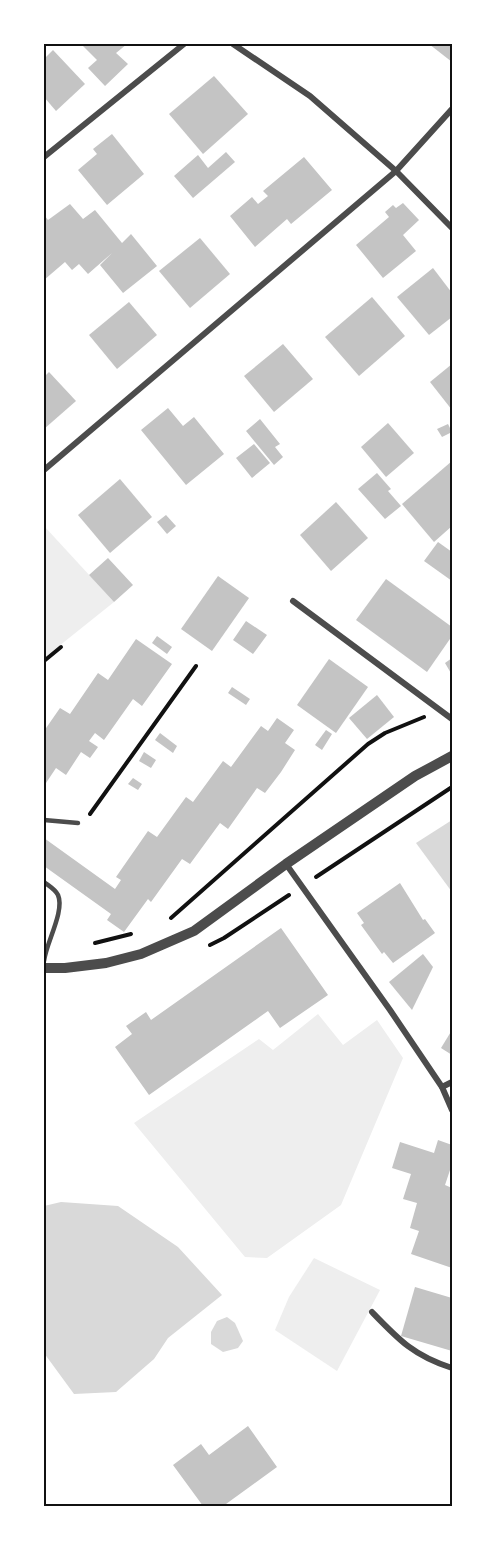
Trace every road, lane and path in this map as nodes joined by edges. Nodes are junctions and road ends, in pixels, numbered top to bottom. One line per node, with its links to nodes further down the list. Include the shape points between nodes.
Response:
1 (184, 44): 4 (street)
2 (233, 44): 5 (street, via 310,96)
3 (453, 109): 5 (street)
4 (44, 157)
5 (396, 171): 6 (street); 7 (street)
6 (453, 228)
7 (44, 470)
8 (293, 601): 12 (street)
9 (61, 647): 10 (path)
10 (44, 661)
11 (196, 666): 16 (path, via 88,817)
12 (442, 710): 13 (street); 19 (path, via 368,744)
13 (453, 719)
14 (453, 756): 17 (street, via 415,776)
15 (44, 820): 16 (lane)
16 (78, 823)
17 (286, 864): 23 (street, via 194,931 141,954 106,963); 25 (street)
18 (44, 882): 22 (lane, via 59,897 60,907)
19 (165, 921)
20 (138, 933): 21 (path)
21 (93, 944)
22 (44, 961)
23 (44, 968)
24 (453, 1082): 25 (street)
25 (442, 1087): 26 (street)
26 (453, 1110)
27 (372, 1312): 28 (street, via 416,1353)
28 (453, 1368)

